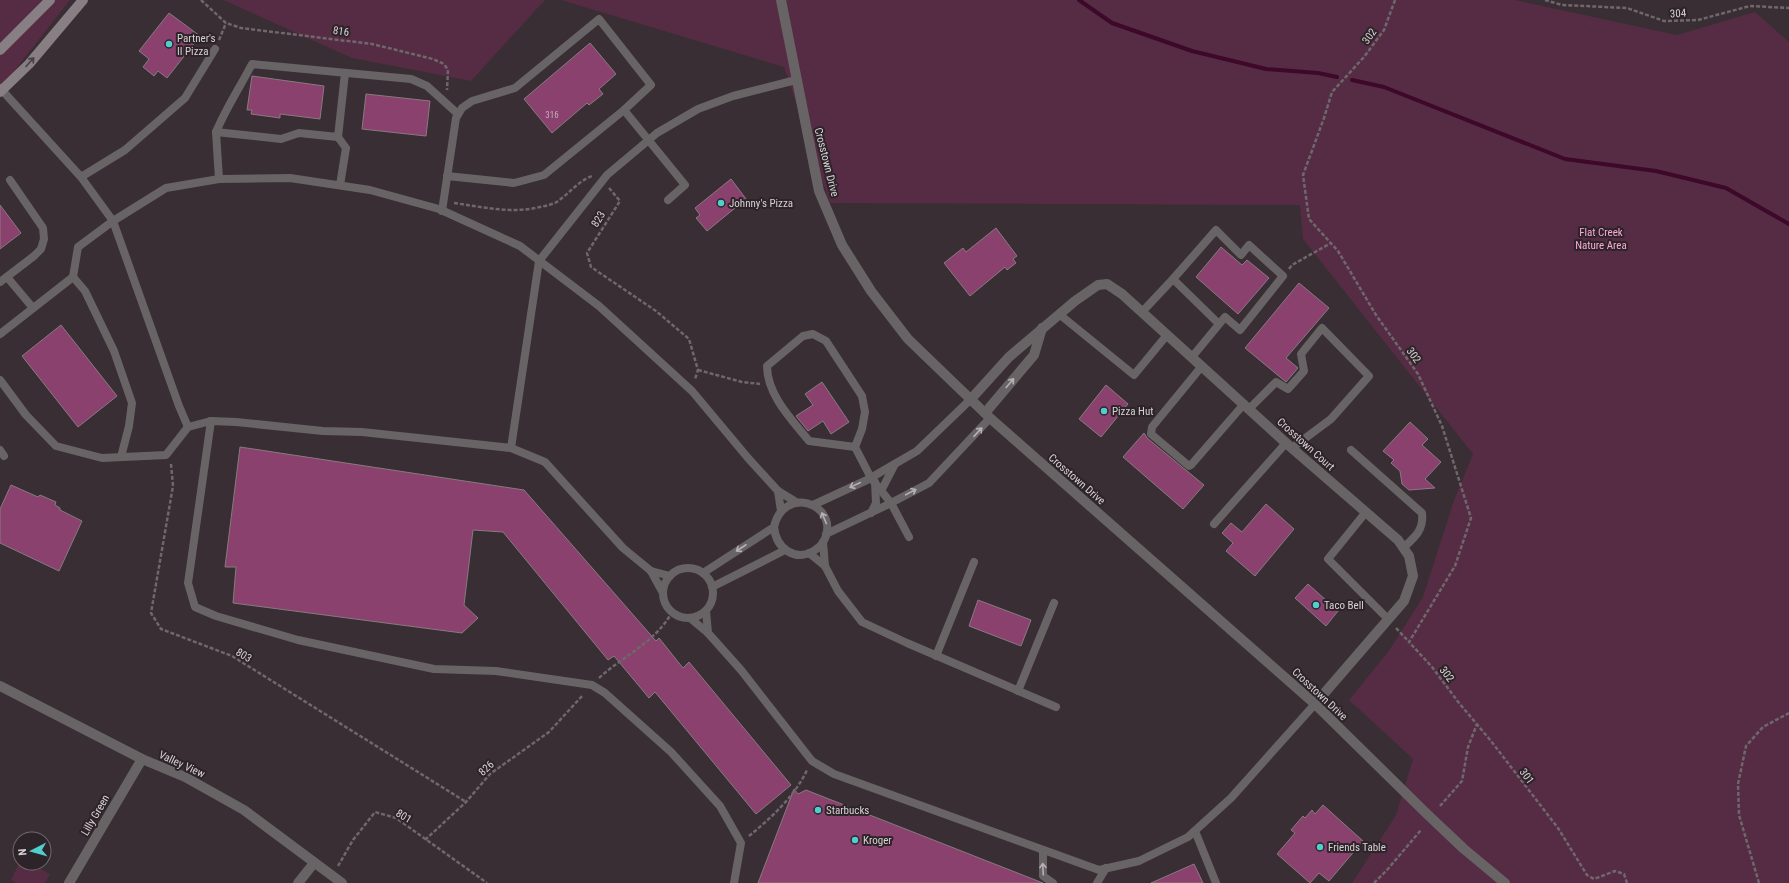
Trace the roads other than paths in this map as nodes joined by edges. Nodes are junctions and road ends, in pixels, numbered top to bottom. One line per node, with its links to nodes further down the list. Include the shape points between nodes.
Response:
1 (50, 0): 5 (main road)
2 (83, 0): 8 (main road, one-way to 2, via 29,64)
3 (780, 0): 7 (street, Crosstown Drive)
4 (215, 49): 15 (lane, via 185,98 125,150)
5 (0, 50)
6 (345, 73): 10 (lane, via 411,79 427,86); 11 (lane, via 252,64 223,114); 12 (lane)
7 (796, 80): 13 (lane, via 733,96 698,109); 36 (street, Crosstown Drive, via 819,191 842,246 871,292 908,340)
8 (1, 90): 15 (lane)
9 (624, 110): 10 (lane, via 651,85 599,19 515,88 472,101); 13 (lane); 14 (lane, via 544,175 514,184)
10 (458, 114): 14 (lane)
11 (216, 132): 12 (lane, via 281,139 299,133); 16 (lane)
12 (338, 137): 18 (lane, via 346,148)
13 (648, 140): 19 (lane, via 685,185); 22 (lane, via 603,180)
14 (447, 176): 20 (lane)
15 (81, 177): 21 (lane)
16 (219, 179): 18 (lane, via 290,178); 21 (lane, via 166,188)
17 (10, 180): 24 (lane, via 43,228 44,239 34,256)
18 (340, 185): 20 (lane, via 370,190)
19 (668, 200)
20 (442, 211): 22 (lane, via 520,246)
21 (113, 221): 23 (lane, via 78,247); 40 (lane, via 178,406)
22 (540, 261): 43 (lane); 48 (lane, via 600,306 692,391)
23 (73, 277): 26 (lane); 45 (lane, via 85,291 114,351 132,403)
24 (3, 279): 26 (lane)
25 (1173, 279): 27 (lane); 29 (lane); 29 (lane, via 1216,230 1241,254 1249,246 1283,276 1240,330 1225,317)
26 (33, 308): 31 (lane)
27 (1142, 312): 28 (street, Crosstown Court, via 1107,284 1098,285); 32 (street, Crosstown Court)
28 (1059, 314): 30 (street, Crosstown Court); 32 (lane, via 1134,375)
29 (1219, 324): 33 (lane)
30 (1042, 328): 36 (street, Crosstown Court, via 1009,357); 38 (street, one-way to 30, via 1034,355)
31 (0, 334)
32 (1168, 335): 33 (street, Crosstown Court)
33 (1192, 357): 34 (street, Crosstown Court)
34 (1202, 366): 37 (street, Crosstown Court); 37 (lane, via 1152,427 1151,434 1189,466)
35 (0, 380): 45 (lane, via 26,415 56,446 102,458)
36 (971, 399): 38 (street, Crosstown Drive); 46 (lane, via 917,451)
37 (1247, 407): 41 (street, Crosstown Court); 41 (lane, via 1276,382 1288,389 1304,371 1301,354 1322,328 1369,376 1331,419)
38 (987, 416): 51 (lane, one-way to 38, via 929,483); 78 (street, Crosstown Drive)
39 (211, 421): 40 (lane); 43 (lane, via 362,432); 88 (lane, via 188,583 195,606 216,616 298,640 434,669 496,671 592,685 605,693 676,758 720,806 741,843)
40 (188, 427): 45 (lane, via 166,455)
41 (1289, 446): 54 (street, Crosstown Court); 56 (lane)
42 (854, 447): 42 (lane, via 862,429 865,412 862,396 826,341 813,334 804,336 767,366 769,385 789,417 809,441); 47 (lane)
43 (511, 448): 65 (lane, via 545,462 623,548)
44 (1351, 450): 60 (lane, via 1422,513 1423,523 1418,533)
45 (121, 457)
46 (895, 464): 47 (lane); 49 (lane)
47 (873, 480): 49 (lane); 52 (lane, one-way to 52); 55 (lane, via 876,503)
48 (778, 491): 50 (lane); 53 (lane)
49 (881, 491): 51 (lane)
50 (796, 502): 52 (lane); 53 (lane)
51 (891, 503): 55 (lane); 58 (lane)
52 (813, 505): 59 (lane, one-way to 52, via 825,517)
53 (781, 511): 57 (lane)
54 (1366, 512): 60 (street, Crosstown Court, via 1398,540); 73 (lane, via 1328,559)
55 (871, 513): 59 (lane)
56 (1214, 524)
57 (774, 527): 61 (lane, via 777,540); 66 (lane, one-way to 66)
58 (909, 537)
59 (825, 538): 62 (lane, via 819,547); 64 (lane)
60 (1403, 548): 73 (street, Crosstown Court, via 1409,556 1413,576 1404,601)
61 (785, 550): 62 (lane, via 800,555); 68 (lane)
62 (809, 553): 64 (lane)
63 (974, 562): 75 (lane)
64 (825, 566): 75 (lane, via 838,591 862,622)
65 (650, 571): 67 (lane); 69 (lane)
66 (703, 573): 67 (lane, via 696,569 682,568); 68 (lane)
67 (670, 576): 69 (lane)
68 (712, 587): 71 (lane, via 711,604)
69 (663, 594): 72 (lane, via 667,607 672,612)
70 (1054, 603): 77 (lane)
71 (706, 611): 72 (lane); 74 (lane)
72 (690, 618): 74 (lane)
73 (1388, 619): 78 (street, Crosstown Court)
74 (708, 632): 82 (lane, via 812,761 834,774)
75 (936, 656): 77 (lane)
76 (0, 686): 80 (street, Valley View)
77 (1018, 691): 79 (lane)
78 (1315, 704): 81 (lane, via 1231,798); 92 (street, Crosstown Drive, via 1464,849)
79 (1056, 707)
80 (142, 759): 83 (street, Valley View, via 185,777 244,810); 85 (street, Lilly Green)
81 (1195, 831): 84 (lane, via 1139,861); 91 (lane)
82 (1043, 850): 84 (lane, via 1099,870); 89 (lane, one-way to 82, via 1043,876)
83 (314, 863): 86 (street); 87 (street, Valley View)
84 (1106, 868): 90 (lane)
85 (70, 883)
86 (298, 883)
87 (342, 883)
88 (734, 883)
89 (1053, 883)
90 (1097, 883)
91 (1216, 883)
92 (1505, 883)

